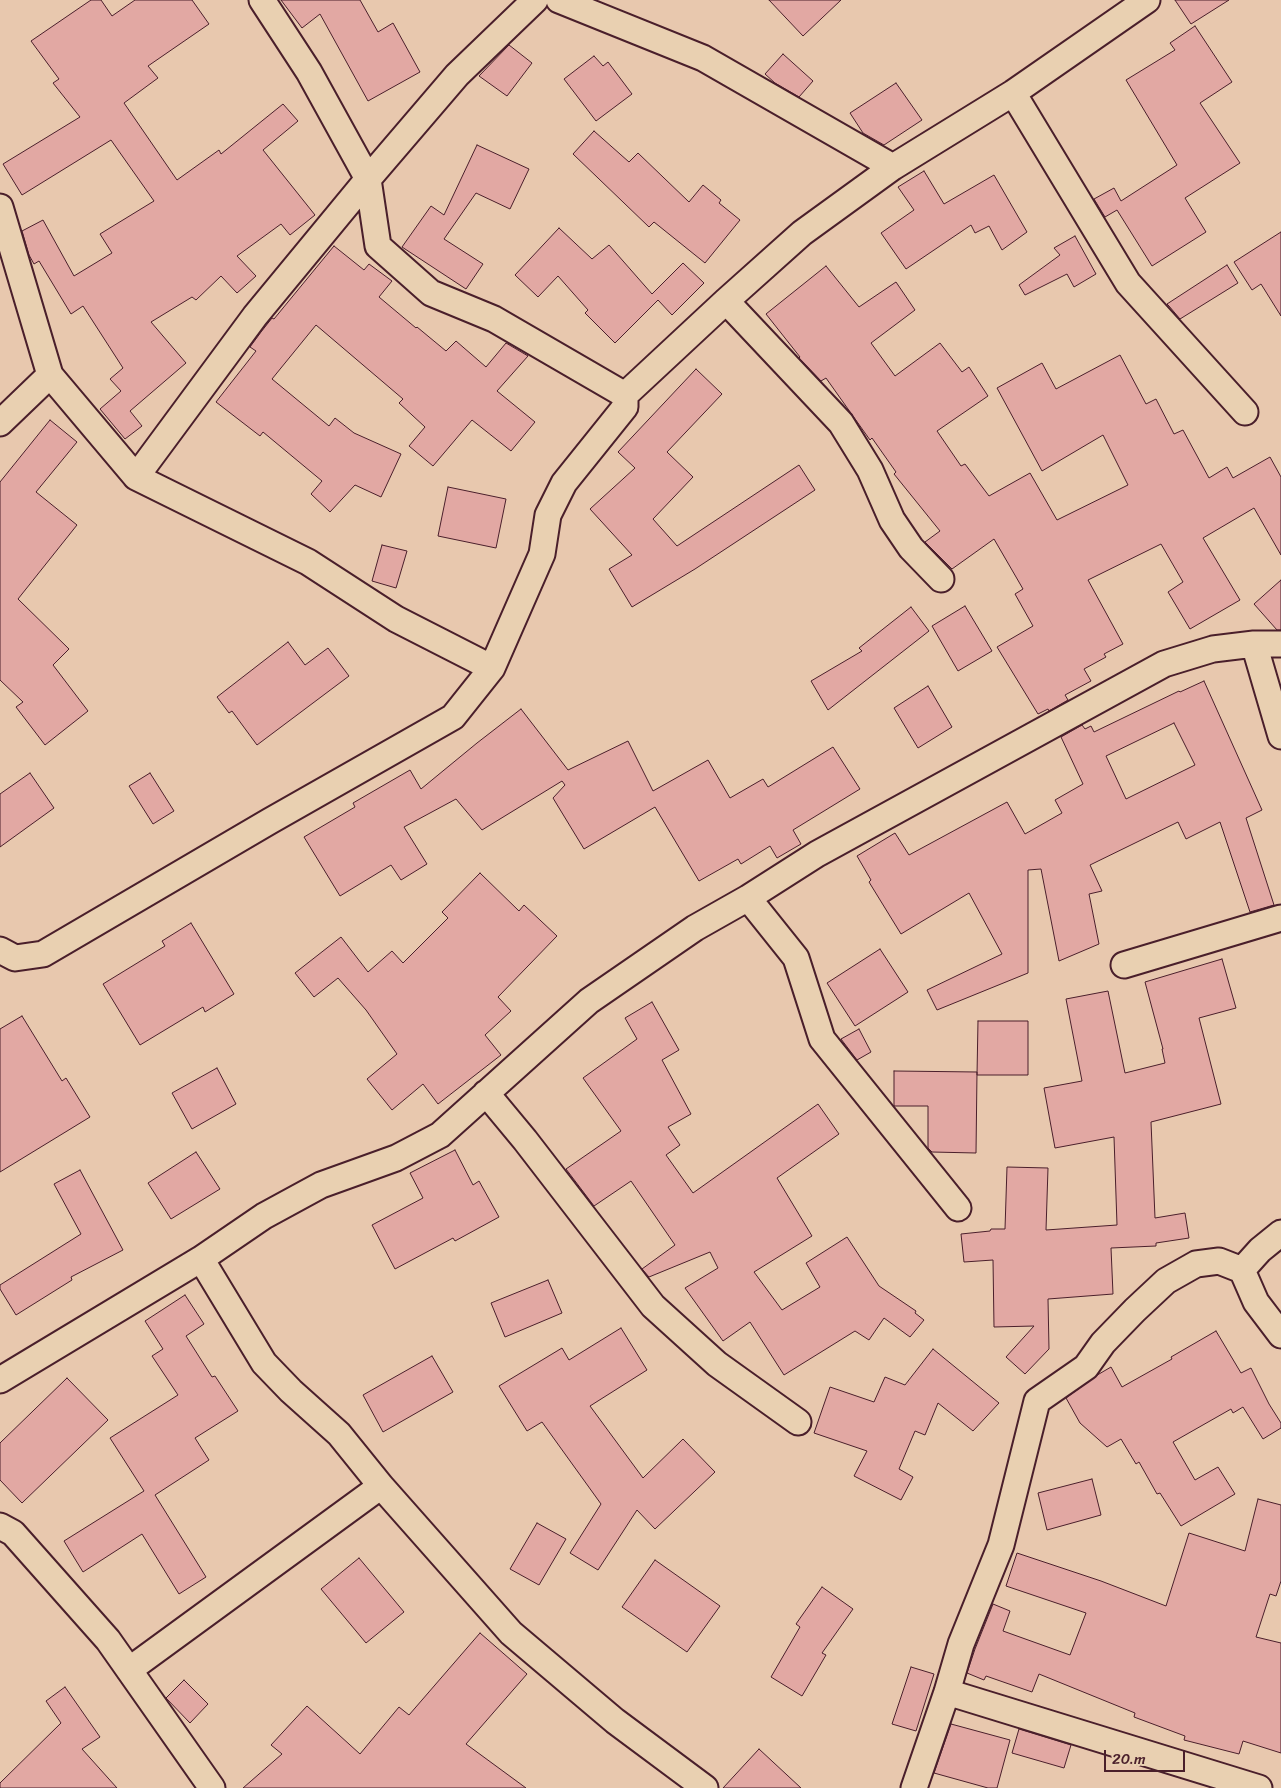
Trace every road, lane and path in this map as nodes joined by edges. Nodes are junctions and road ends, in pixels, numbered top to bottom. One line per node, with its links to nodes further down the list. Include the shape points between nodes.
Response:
1 (262, 0): 7 (street, via 309,72)
2 (535, 0): 7 (street, via 457,75)
3 (559, 0): 6 (street, via 702,58)
4 (1147, 0): 5 (street)
5 (1013, 93): 6 (street); 12 (street, via 1128,283)
6 (893, 167): 9 (street, via 802,233)
7 (368, 180): 11 (street, via 378,246 431,293 494,319); 14 (street, via 255,316)
8 (0, 207): 10 (street)
9 (726, 301): 11 (street); 15 (street, via 841,423 870,470 892,520 910,548)
10 (50, 375): 13 (street); 14 (street)
11 (624, 395): 18 (street, via 625,407 564,483 548,515 542,554)
12 (1245, 412)
13 (0, 423)
14 (136, 477): 18 (street, via 308,562 396,619)
15 (941, 579)
16 (1254, 644): 17 (street); 19 (street); 20 (street, via 1213,649 1164,664 817,854)
17 (1281, 644)
18 (492, 668): 22 (street, via 454,717 43,954 15,958)
19 (1281, 736)
20 (748, 898): 24 (street, via 695,928 589,1001); 25 (street, via 796,958 822,1039)
21 (1281, 918): 23 (street)
22 (0, 950)
23 (1124, 965)
24 (486, 1093): 27 (street, via 440,1136 396,1158 321,1185 264,1216); 31 (street, via 653,1306 717,1364)
25 (958, 1208)
26 (1281, 1233): 28 (street)
27 (201, 1258): 30 (street); 32 (street, via 264,1363 339,1434)
28 (1242, 1270): 29 (street, via 1256,1302); 35 (street, via 1219,1261 1196,1264 1166,1281 1104,1343 1086,1367 1037,1401 1001,1546 961,1644)
29 (1281, 1335)
30 (0, 1380)
31 (798, 1422)
32 (381, 1486): 34 (street); 37 (street, via 511,1633 616,1721)
33 (0, 1526): 34 (street, via 13,1533 108,1640)
34 (129, 1670): 36 (street)
35 (947, 1692): 38 (street); 39 (street)
36 (212, 1788)
37 (705, 1788)
38 (914, 1788)
39 (1259, 1788)

